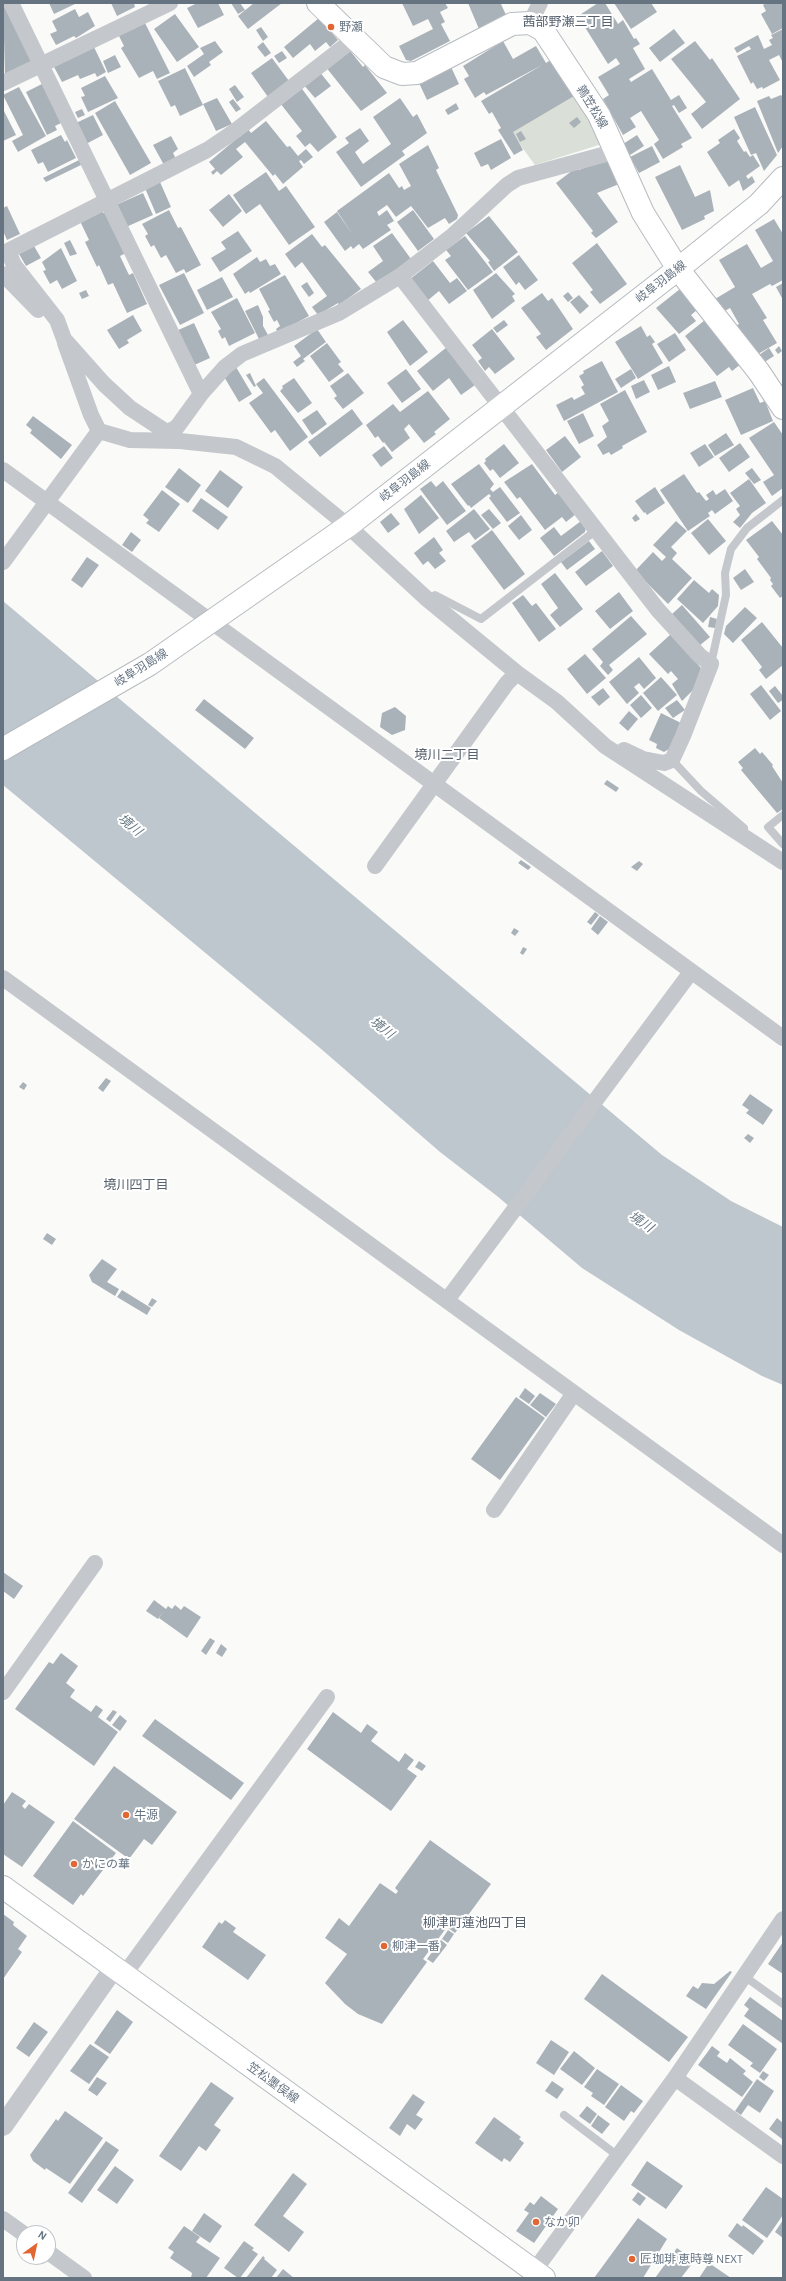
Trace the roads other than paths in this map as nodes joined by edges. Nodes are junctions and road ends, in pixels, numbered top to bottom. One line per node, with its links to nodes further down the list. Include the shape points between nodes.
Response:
1 (11, 3): 7 (street)
2 (170, 3): 7 (street)
3 (318, 3): 6 (main road)
4 (540, 3): 5 (street)
5 (530, 23): 6 (main road, via 512,24 418,73 402,74 384,67); 9 (main road, 鶉笠松線, via 543,30 599,115)
6 (354, 39): 11 (street, via 235,132 207,150)
7 (40, 65): 8 (street); 11 (street)
8 (3, 83)
9 (617, 151): 13 (main road, 鶉笠松線, via 643,212); 15 (street, via 518,178 507,185 452,236)
10 (783, 178): 13 (main road, 岐阜羽島線, via 759,204)
11 (108, 201): 12 (street); 17 (street)
12 (6, 249): 16 (street, via 14,265 57,320)
13 (678, 269): 18 (main road, 岐阜羽島線); 19 (main road, 鶉笠松線, via 759,372)
14 (3, 274): 16 (street)
15 (400, 276): 17 (street, via 339,313 242,354 225,367); 18 (street)
16 (64, 339): 20 (street); 21 (street, via 104,384 130,408)
17 (201, 394): 21 (street, via 177,427)
18 (501, 406): 25 (main road, 岐阜羽島線); 26 (street)
19 (783, 408)
20 (99, 431): 21 (street, via 130,440); 24 (street)
21 (173, 437): 25 (street, via 236,447 275,466)
22 (3, 470): 24 (street)
23 (783, 500): 29 (lane, via 747,528 731,550 725,573 726,595)
24 (48, 502): 27 (street); 34 (street)
25 (348, 526): 28 (street); 32 (main road, 岐阜羽島線, bridge, via 150,664)
26 (595, 531): 28 (lane, via 481,619 435,595); 29 (street, via 658,610 700,656)
27 (3, 562)
28 (428, 599): 30 (street)
29 (711, 664): 33 (street)
30 (517, 673): 31 (street, via 558,702); 34 (street, via 506,683)
31 (605, 746): 33 (street, via 612,745 642,759 664,764); 36 (street)
32 (3, 749)
33 (672, 760): 36 (lane, via 700,791 747,830)
34 (434, 784): 39 (street); 40 (street)
35 (783, 815): 37 (lane, via 768,828)
36 (742, 835): 38 (street)
37 (783, 844)
38 (783, 862)
39 (375, 866)
40 (691, 972): 42 (street); 43 (street)
41 (3, 978): 43 (street)
42 (783, 1038)
43 (447, 1300): 44 (street)
44 (574, 1393): 45 (street); 46 (street)
45 (494, 1510)
46 (783, 1545)
47 (95, 1563): 48 (street)
48 (3, 1692)
49 (327, 1698): 52 (street)
50 (3, 1887): 52 (main road, 笠松墨俣線)
51 (783, 1920): 53 (street)
52 (119, 1971): 57 (street); 63 (main road, 笠松墨俣線)
53 (744, 1976): 54 (lane); 55 (street)
54 (783, 2004)
55 (675, 2078): 58 (street); 59 (street)
56 (564, 2115): 58 (lane)
57 (3, 2126)
58 (618, 2156): 63 (street)
59 (783, 2156)
60 (3, 2219): 61 (street)
61 (16, 2228)
62 (56, 2258): 64 (street)
63 (536, 2276)
64 (84, 2278)

